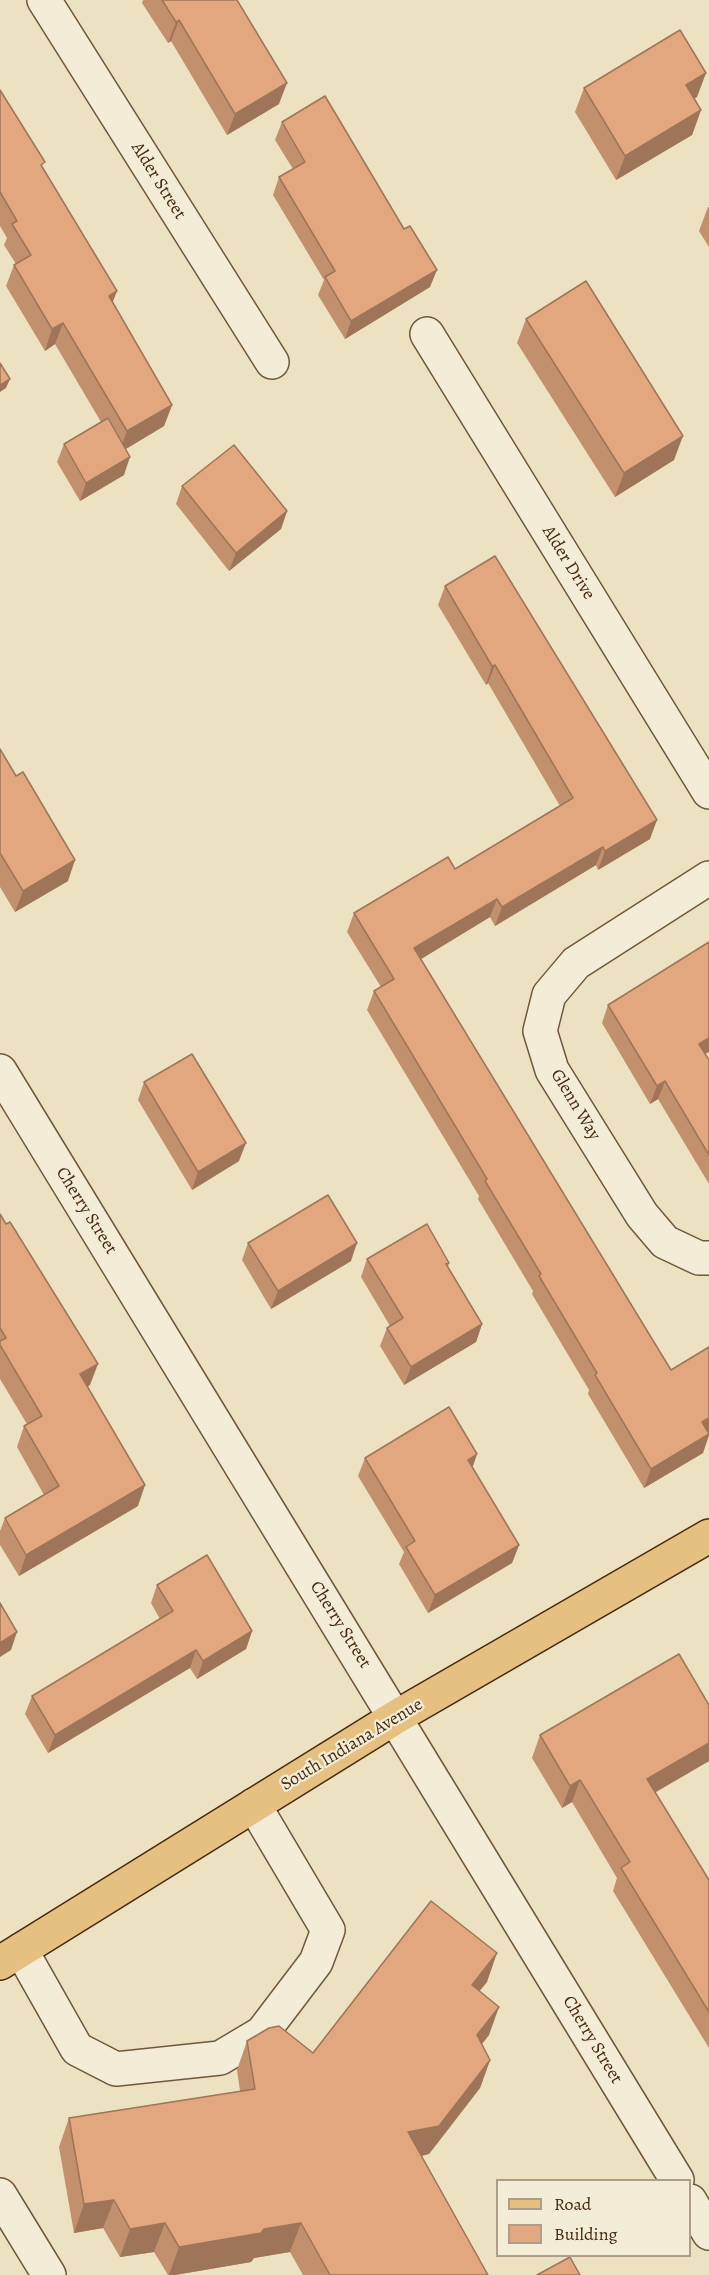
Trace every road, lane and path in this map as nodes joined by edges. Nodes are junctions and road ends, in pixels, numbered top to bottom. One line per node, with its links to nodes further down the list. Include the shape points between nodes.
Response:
1 (44, 0): 3 (street, Alder Street)
2 (427, 334): 4 (street, Alder Drive)
3 (272, 362)
4 (709, 792)
5 (709, 878): 7 (street, Glenn Way, via 576,963 549,994 540,1031 552,1070 642,1215 665,1242 699,1258)
6 (0, 1071): 9 (street, Cherry Street)
7 (709, 1258)
8 (709, 1536): 9 (main road, South Indiana Avenue)
9 (396, 1717): 10 (main road, South Indiana Avenue); 12 (street, Cherry Street)
10 (254, 1805): 11 (main road, South Indiana Avenue); 11 (street, via 328,1930 316,1962 262,2033 220,2058 116,2069 77,2049)
11 (10, 1956)
12 (676, 2179)
13 (0, 2195): 16 (street)
14 (691, 2203): 15 (street)
15 (709, 2233)
16 (49, 2275)

